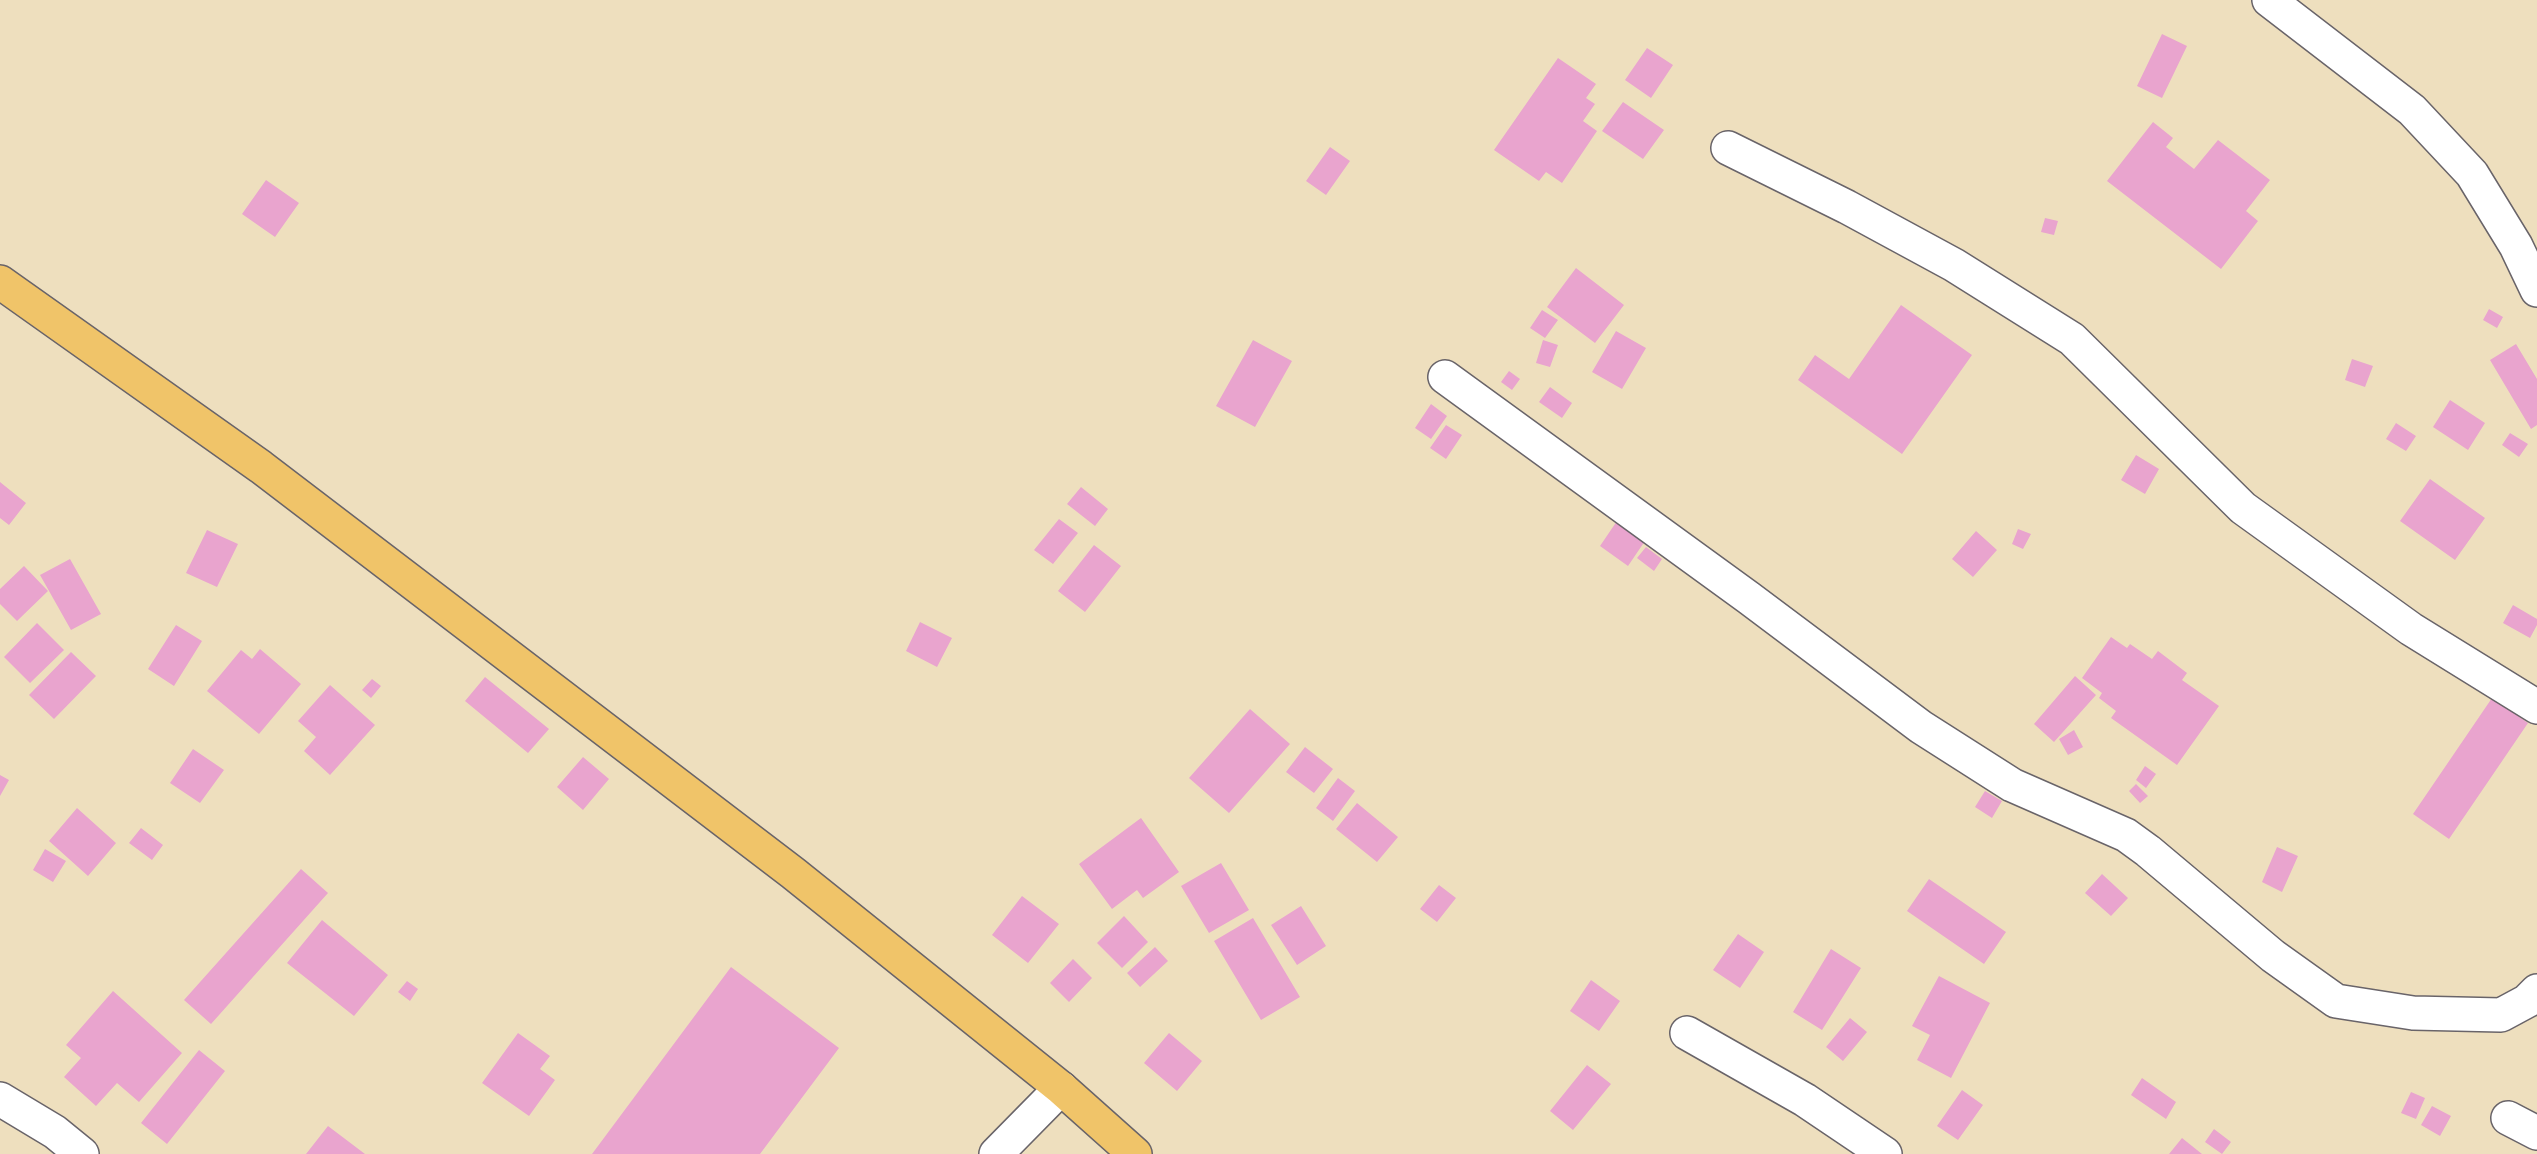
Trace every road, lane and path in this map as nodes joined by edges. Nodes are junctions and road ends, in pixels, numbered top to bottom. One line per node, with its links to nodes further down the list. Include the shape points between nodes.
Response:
1 (2270, 0): 4 (street, via 2412,110 2472,174 2516,246)
2 (1728, 148): 6 (street, via 1954,265 2072,339 2242,508 2411,629)
3 (0, 282): 9 (main road, via 270,474 793,873)
4 (2537, 290)
5 (1445, 377): 7 (street, via 1921,727 2012,785 2126,835 2273,956 2336,1001 2413,1013 2501,1015)
6 (2537, 707)
7 (2537, 992)
8 (1687, 1034): 16 (street, via 1805,1100)
9 (1061, 1088): 14 (street); 15 (main road)
10 (0, 1099): 13 (street, via 55,1132)
11 (2508, 1118): 12 (street)
12 (2537, 1133)
13 (82, 1154)
14 (996, 1154)
15 (1135, 1154)
16 (1885, 1154)

